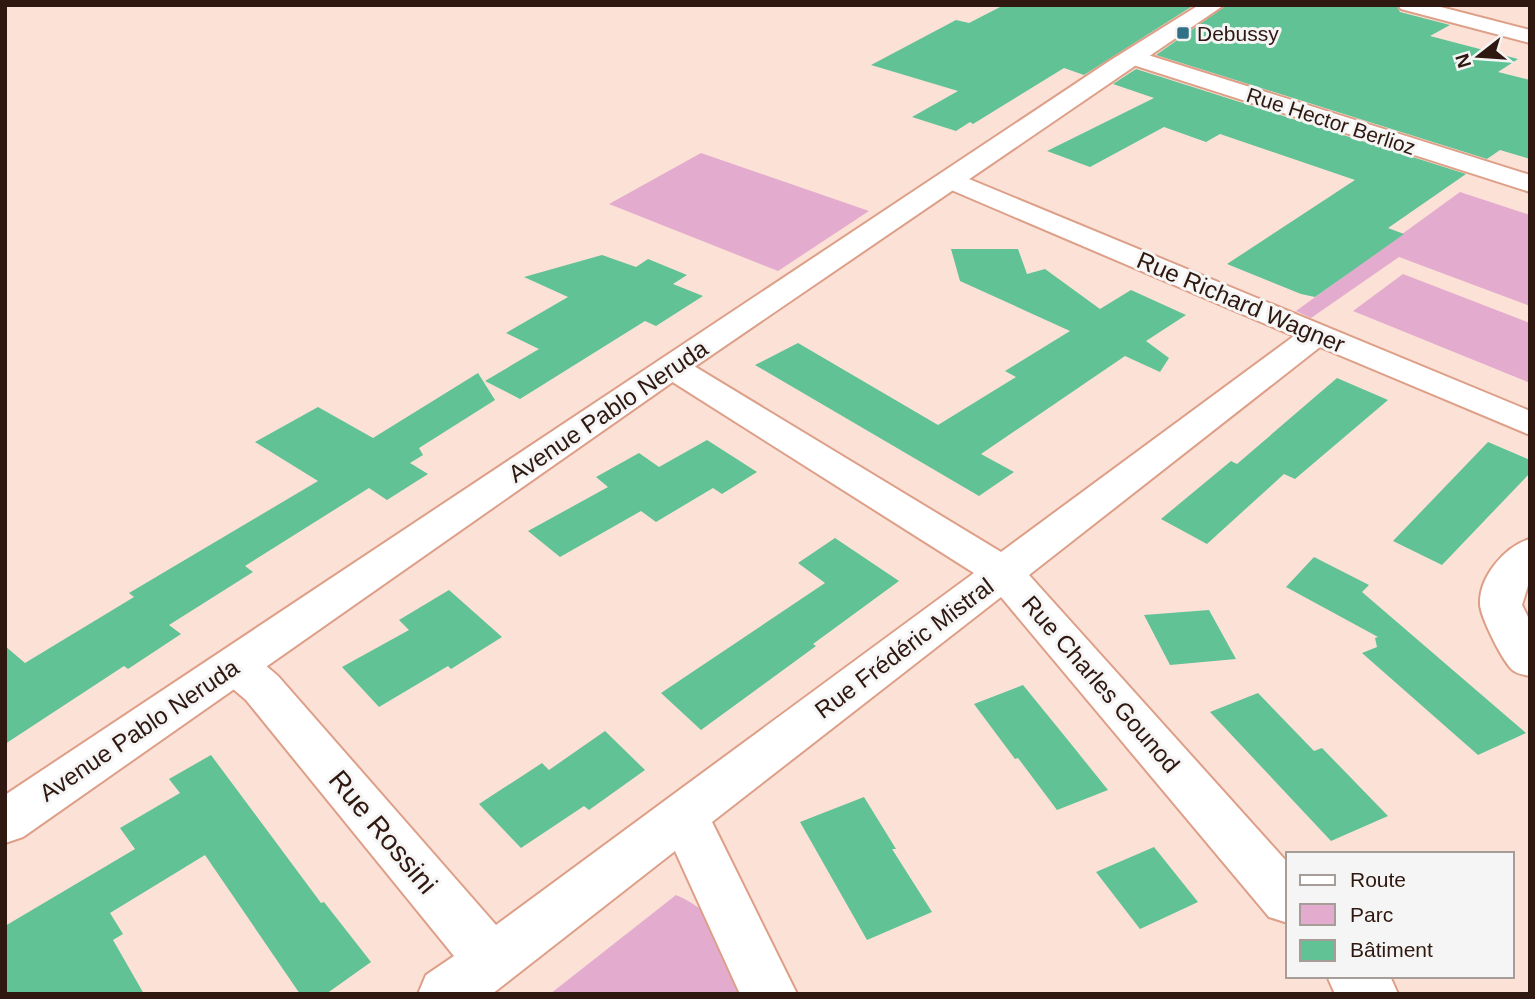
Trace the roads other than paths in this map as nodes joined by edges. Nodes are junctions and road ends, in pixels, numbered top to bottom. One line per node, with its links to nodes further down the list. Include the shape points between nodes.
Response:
1 (1214, 5): 6 (street, Avenue Pablo Neruda)
2 (1409, 5): 4 (street)
3 (1517, 10): 4 (street)
4 (1490, 26): 5 (street)
5 (1530, 37)
6 (1132, 57): 7 (street, Avenue Pablo Neruda); 8 (street, Rue Hector Berlioz)
7 (953, 180): 9 (street, Rue Richard Wagner); 10 (street, Avenue Pablo Neruda)
8 (1530, 184)
9 (1317, 334): 11 (street, Rue Richard Wagner); 13 (street, Rue Frédéric Mistral)
10 (672, 367): 13 (street, Rue Charles Gounod); 15 (street, Avenue Pablo Neruda)
11 (1530, 424)
12 (1530, 553): 14 (street, via 1508,577 1501,606)
13 (1003, 572): 16 (street, Rue Frédéric Mistral); 18 (street, Rue Charles Gounod)
14 (1530, 660)
15 (235, 665): 17 (street, Avenue Pablo Neruda); 19 (street, Rue Rossini, via 262,688)
16 (684, 817): 19 (street, Rue Frédéric Mistral); 22 (street)
17 (5, 822)
18 (1286, 898)
19 (492, 961): 21 (street)
20 (1357, 978): 23 (street)
21 (446, 994)
22 (769, 994)
23 (1370, 994)

